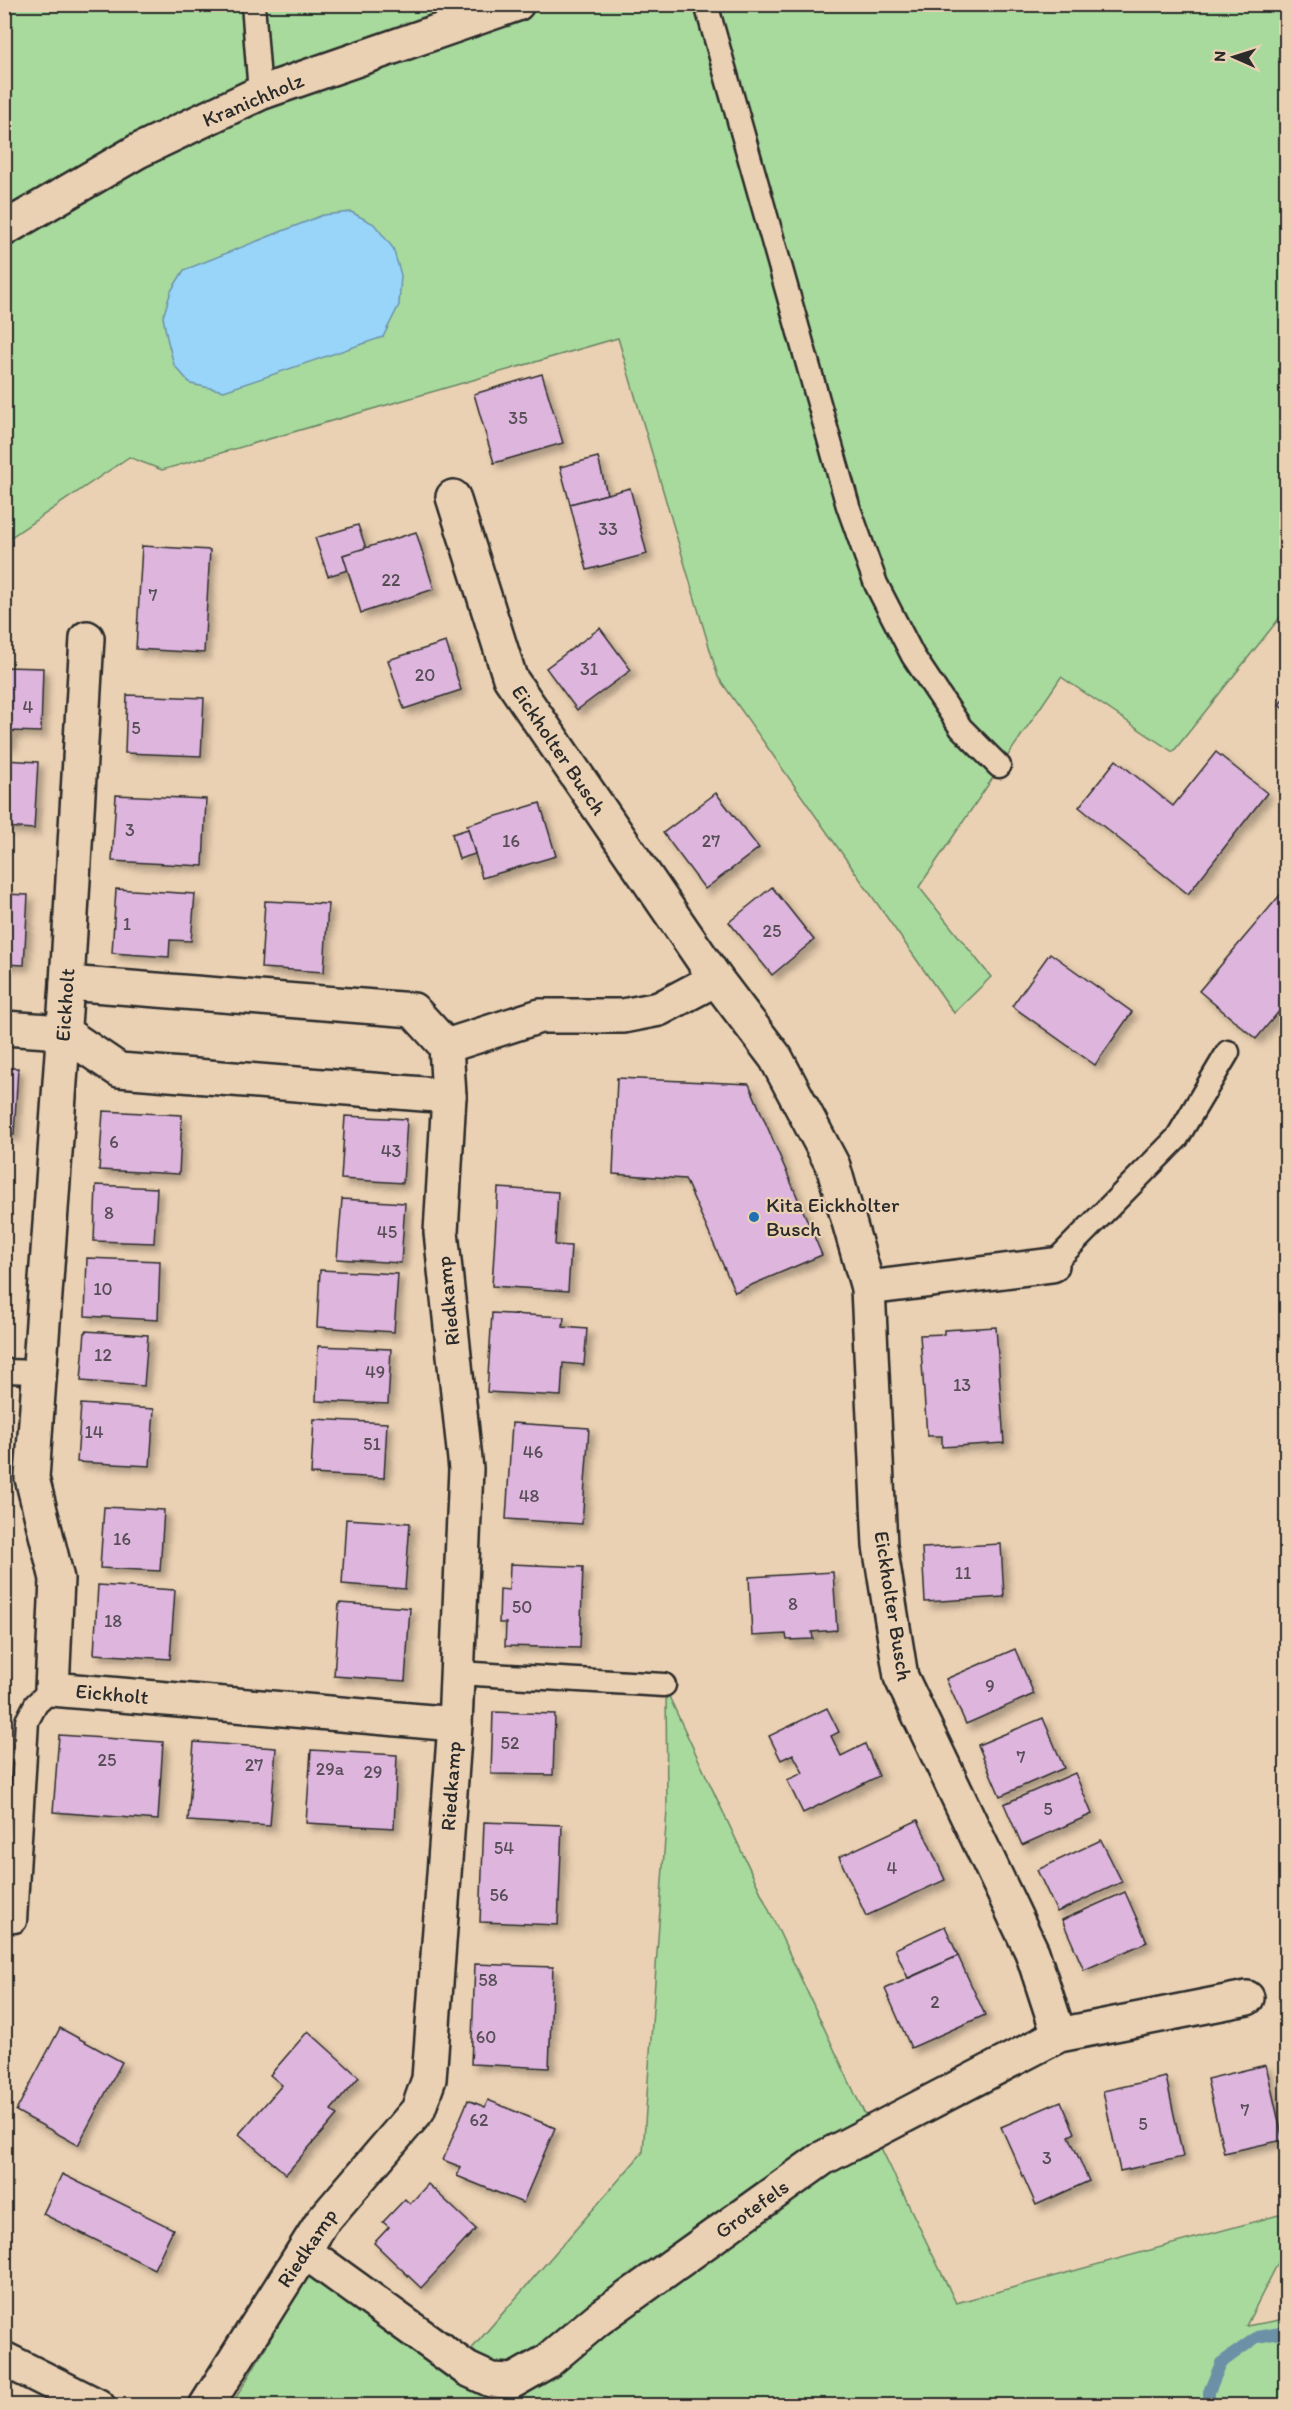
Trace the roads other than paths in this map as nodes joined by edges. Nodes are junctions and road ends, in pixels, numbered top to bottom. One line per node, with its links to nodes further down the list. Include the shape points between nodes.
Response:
1 (253, 4): 4 (lane)
2 (517, 4): 4 (street, Kranichholz)
3 (706, 4): 8 (lane, via 848,506 876,584 913,656 961,728)
4 (260, 93): 5 (street, Kranichholz, via 138,151)
5 (4, 230)
6 (453, 497): 9 (street, Eickholter Busch, via 510,678)
7 (87, 638): 10 (street, Eickholt)
8 (999, 766)
9 (716, 979): 13 (street, via 659,1009 623,1016 540,1016); 17 (street, Eickholter Busch, via 776,1058 833,1166)
10 (67, 983): 12 (street, Eickholt); 13 (street, via 412,1010)
11 (4, 1028): 12 (street)
12 (63, 1032): 15 (street, via 119,1070); 19 (street, Eickholt)
13 (446, 1046): 15 (street, Riedkamp)
14 (1228, 1052): 16 (lane, via 1177,1138)
15 (449, 1096): 20 (street, Riedkamp, via 441,1232 466,1469)
16 (1052, 1265): 17 (street)
17 (868, 1288): 26 (street, Eickholter Busch, via 880,1546 901,1677 1032,1952)
18 (4, 1371): 19 (lane)
19 (39, 1372): 22 (street, Eickholt, via 33,1478 57,1579)
20 (458, 1673): 21 (lane); 23 (street, Riedkamp)
21 (664, 1685)
22 (52, 1689): 23 (street, Eickholt); 24 (lane, via 36,1704 27,1721)
23 (455, 1724): 27 (street, Riedkamp, via 429,2079 418,2110 322,2222)
24 (15, 1921)
25 (1247, 1998): 26 (street, Grotefels)
26 (1059, 2035): 27 (street, Grotefels, via 823,2158 598,2319 548,2361 513,2381 491,2380 467,2369)
27 (304, 2251): 30 (street, Riedkamp)
28 (4, 2360): 29 (street)
29 (98, 2406)
30 (206, 2406)

